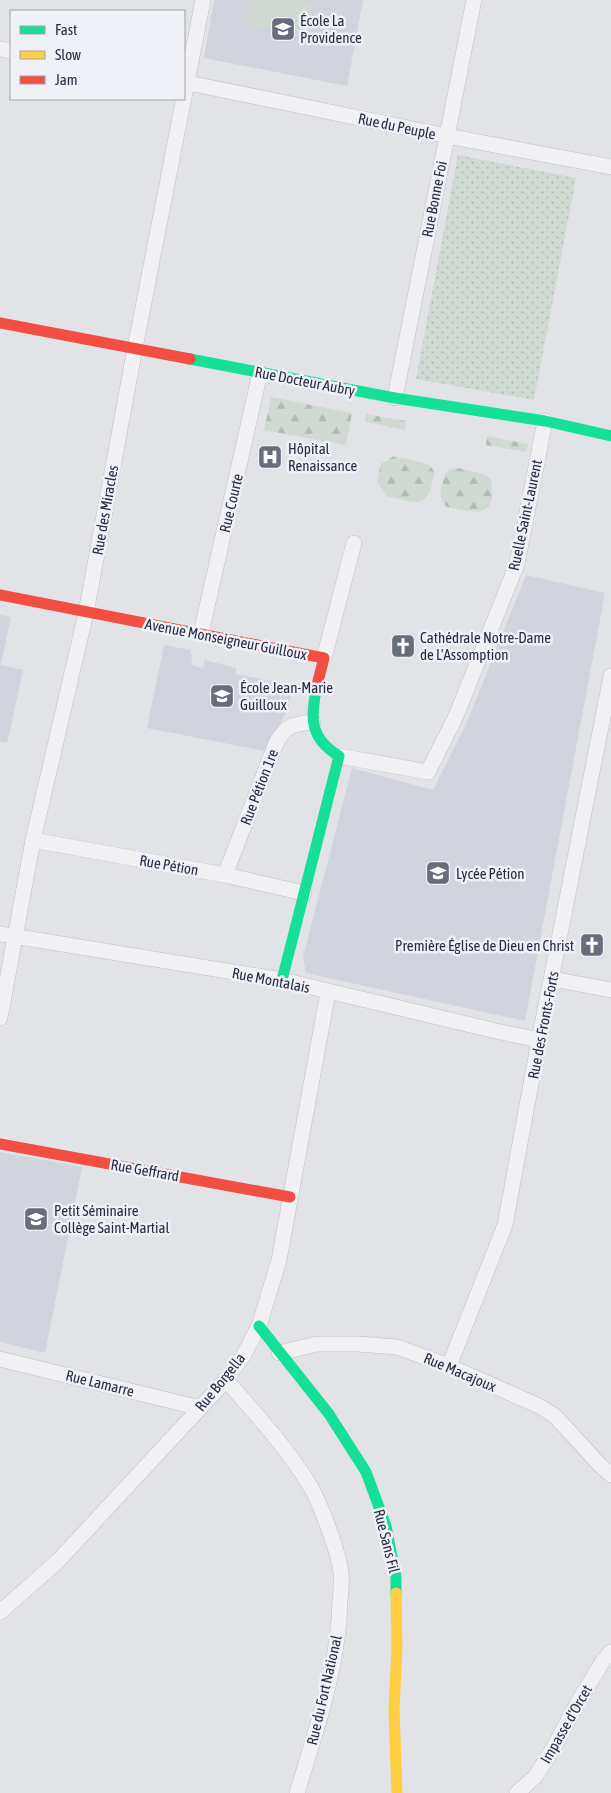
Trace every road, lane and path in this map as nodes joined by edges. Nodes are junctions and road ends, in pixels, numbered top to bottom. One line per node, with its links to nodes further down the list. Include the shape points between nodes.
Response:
1 (203, 0): 3 (street, Rue des Miracles)
2 (474, 0): 5 (street, Rue Bonne Foi)
3 (186, 82): 5 (street, Rue du Peuple)
4 (183, 100): 8 (street, Rue des Miracles)
5 (447, 136): 6 (street, Rue du Peuple); 10 (street, Rue Bonne Foi)
6 (611, 166)
7 (0, 323): 8 (street, Rue Docteur Aubry)
8 (135, 348): 9 (street, Rue Docteur Aubry); 15 (street, Rue des Miracles)
9 (260, 373): 10 (street, Rue Docteur Aubry); 16 (street, Rue Courte)
10 (395, 398): 11 (street, Rue Docteur Aubry)
11 (545, 421): 12 (street, Rue Docteur Aubry); 21 (street, Ruelle Saint-Laurent, via 517,564 456,716 428,772)
12 (611, 436)
13 (354, 543): 17 (street)
14 (0, 594): 15 (street, Avenue Monseigneur Guilloux)
15 (86, 613): 16 (street, Avenue Monseigneur Guilloux); 22 (street, Rue des Miracles)
16 (201, 633): 17 (street, Avenue Monseigneur Guilloux)
17 (324, 658): 20 (street, Avenue Monseigneur Guilloux)
18 (611, 676): 19 (street, Rue des Fronts-Forts)
19 (607, 714): 27 (street, Rue des Fronts-Forts)
20 (313, 722): 21 (street, Avenue Monseigneur Guilloux, via 322,745); 23 (street, Rue Pétion 1re, via 297,724 282,732)
21 (339, 756): 24 (street)
22 (33, 840): 23 (street, Rue Pétion); 26 (street, Rue des Miracles)
23 (225, 875): 24 (street, Rue Pétion)
24 (304, 893): 28 (street)
25 (0, 934): 26 (street, Rue Montalais)
26 (15, 937): 28 (street, Rue Montalais); 31 (street, Rue des Miracles)
27 (552, 979): 29 (street); 32 (street, Rue des Fronts-Forts)
28 (282, 980): 30 (street, Rue Montalais)
29 (611, 990)
30 (328, 992): 32 (street, Rue Montalais); 34 (street, Rue Borgella)
31 (0, 1018)
32 (539, 1040): 38 (street, Rue des Fronts-Forts, via 505,1225)
33 (0, 1144): 34 (street, Rue Geffrard)
34 (290, 1197): 35 (street, Rue Borgella, via 278,1260)
35 (258, 1326): 36 (street, Rue Sans Fil); 39 (street, Rue Borgella)
36 (279, 1353): 38 (street, Rue Macajoux, via 317,1344 397,1346); 45 (street, Rue Sans Fil, via 329,1414 366,1472 386,1526 396,1578)
37 (0, 1358): 40 (street, Rue Lamarre)
38 (449, 1366): 41 (street, Rue Macajoux, via 555,1416)
39 (226, 1380): 40 (street, Rue Borgella); 44 (street, Rue du Fort National, via 279,1440 310,1486 330,1532 341,1572 340,1620 334,1660)
40 (200, 1408): 42 (street, Rue Borgella, via 58,1561)
41 (611, 1475)
42 (0, 1612)
43 (611, 1652): 46 (street, Impasse d'Orcet, via 535,1776)
44 (297, 1793)
45 (396, 1793)
46 (518, 1793)

